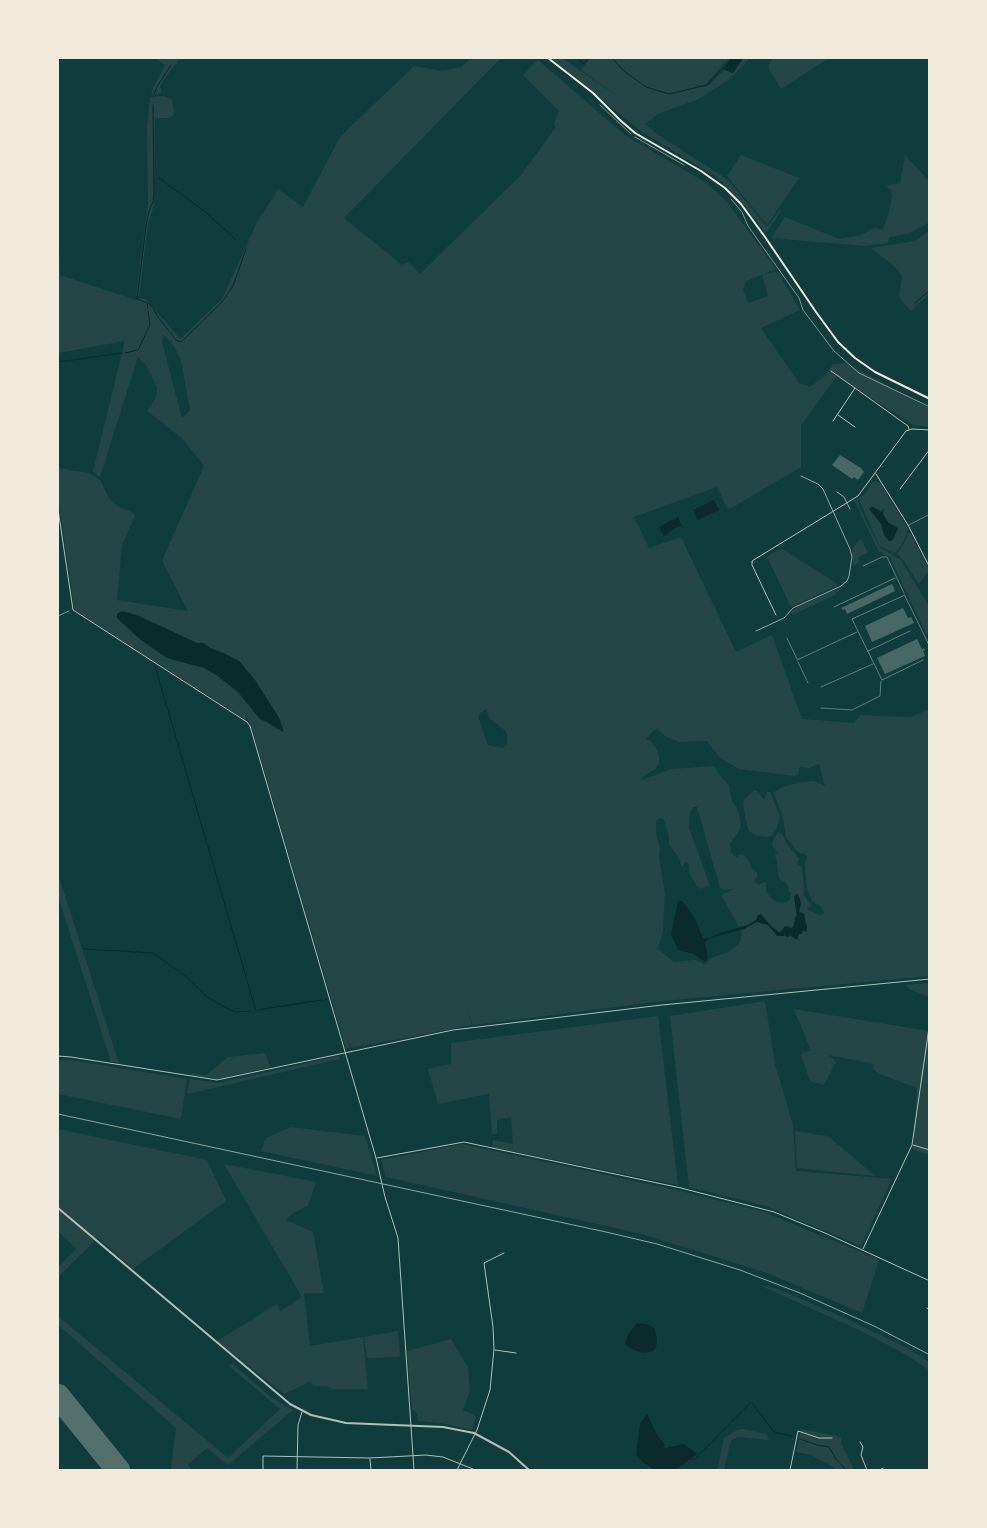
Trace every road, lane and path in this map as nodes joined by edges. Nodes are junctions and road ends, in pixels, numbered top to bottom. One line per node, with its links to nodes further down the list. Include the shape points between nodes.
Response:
1 (548, 58): 7 (main road, via 593,93 635,133 725,188 751,218 826,327 846,349 874,372)
2 (599, 104): 3 (path, via 635,137)
3 (689, 168)
4 (727, 195): 8 (path, via 742,212 748,226 799,298 803,310 834,351 859,373)
5 (831, 371): 6 (street)
6 (855, 388): 9 (street); 12 (street)
7 (930, 399)
8 (930, 407)
9 (837, 415): 10 (street); 11 (street)
10 (833, 420)
11 (855, 427)
12 (909, 429): 13 (street); 15 (street)
13 (930, 430)
14 (930, 448): 16 (street)
15 (876, 473): 19 (street); 28 (street, via 858,496 752,561)
16 (900, 489)
17 (58, 509): 27 (street)
18 (930, 514): 19 (lane)
19 (908, 525): 21 (street)
20 (930, 559): 21 (lane)
21 (926, 561): 23 (street)
22 (863, 566): 24 (lane, via 887,557)
23 (930, 568)
24 (896, 577): 25 (lane); 26 (lane)
25 (904, 595): 31 (lane, via 852,619); 33 (lane)
26 (834, 607)
27 (73, 610): 29 (path); 44 (street, via 250,726)
28 (776, 615)
29 (58, 616)
30 (910, 631): 34 (lane)
31 (858, 632): 34 (lane); 35 (lane)
32 (787, 638): 35 (lane)
33 (929, 643)
34 (868, 651): 37 (lane)
35 (797, 660): 39 (lane)
36 (922, 660): 38 (lane)
37 (874, 664): 38 (lane); 40 (lane)
38 (882, 680): 41 (lane, via 880,696 852,710)
39 (808, 683)
40 (822, 687)
41 (821, 708)
42 (930, 979): 44 (street, via 662,1005 453,1030)
43 (930, 1021): 46 (street)
44 (345, 1053): 45 (street, via 217,1080); 48 (street)
45 (58, 1056)
46 (912, 1145): 47 (street); 50 (street)
47 (930, 1150)
48 (376, 1158): 50 (street, via 464,1142 759,1207); 58 (street, via 398,1238)
49 (58, 1208): 57 (street, via 278,1396)
50 (863, 1250): 52 (street)
51 (504, 1253): 55 (street, via 484,1263 494,1327)
52 (930, 1282)
53 (926, 1308): 54 (street)
54 (930, 1310)
55 (494, 1350): 56 (street); 59 (street, via 490,1390)
56 (516, 1354)
57 (302, 1411): 58 (street, via 346,1423); 62 (street)
58 (411, 1425): 59 (street); 63 (street)
59 (474, 1433): 65 (street); 73 (street, via 499,1445)
60 (832, 1438): 74 (street, via 819,1438 798,1431)
61 (860, 1442): 75 (street)
62 (297, 1456): 64 (street); 68 (street, via 263,1456); 69 (street)
63 (412, 1456): 64 (street); 65 (street, via 443,1457); 71 (street)
64 (370, 1458): 70 (street)
65 (460, 1463): 67 (street); 72 (street)
66 (883, 1468): 76 (street)
67 (473, 1469)
68 (262, 1470)
69 (297, 1470)
70 (371, 1470)
71 (414, 1470)
72 (457, 1470)
73 (530, 1470)
74 (790, 1470)
75 (867, 1470)
76 (880, 1470)

